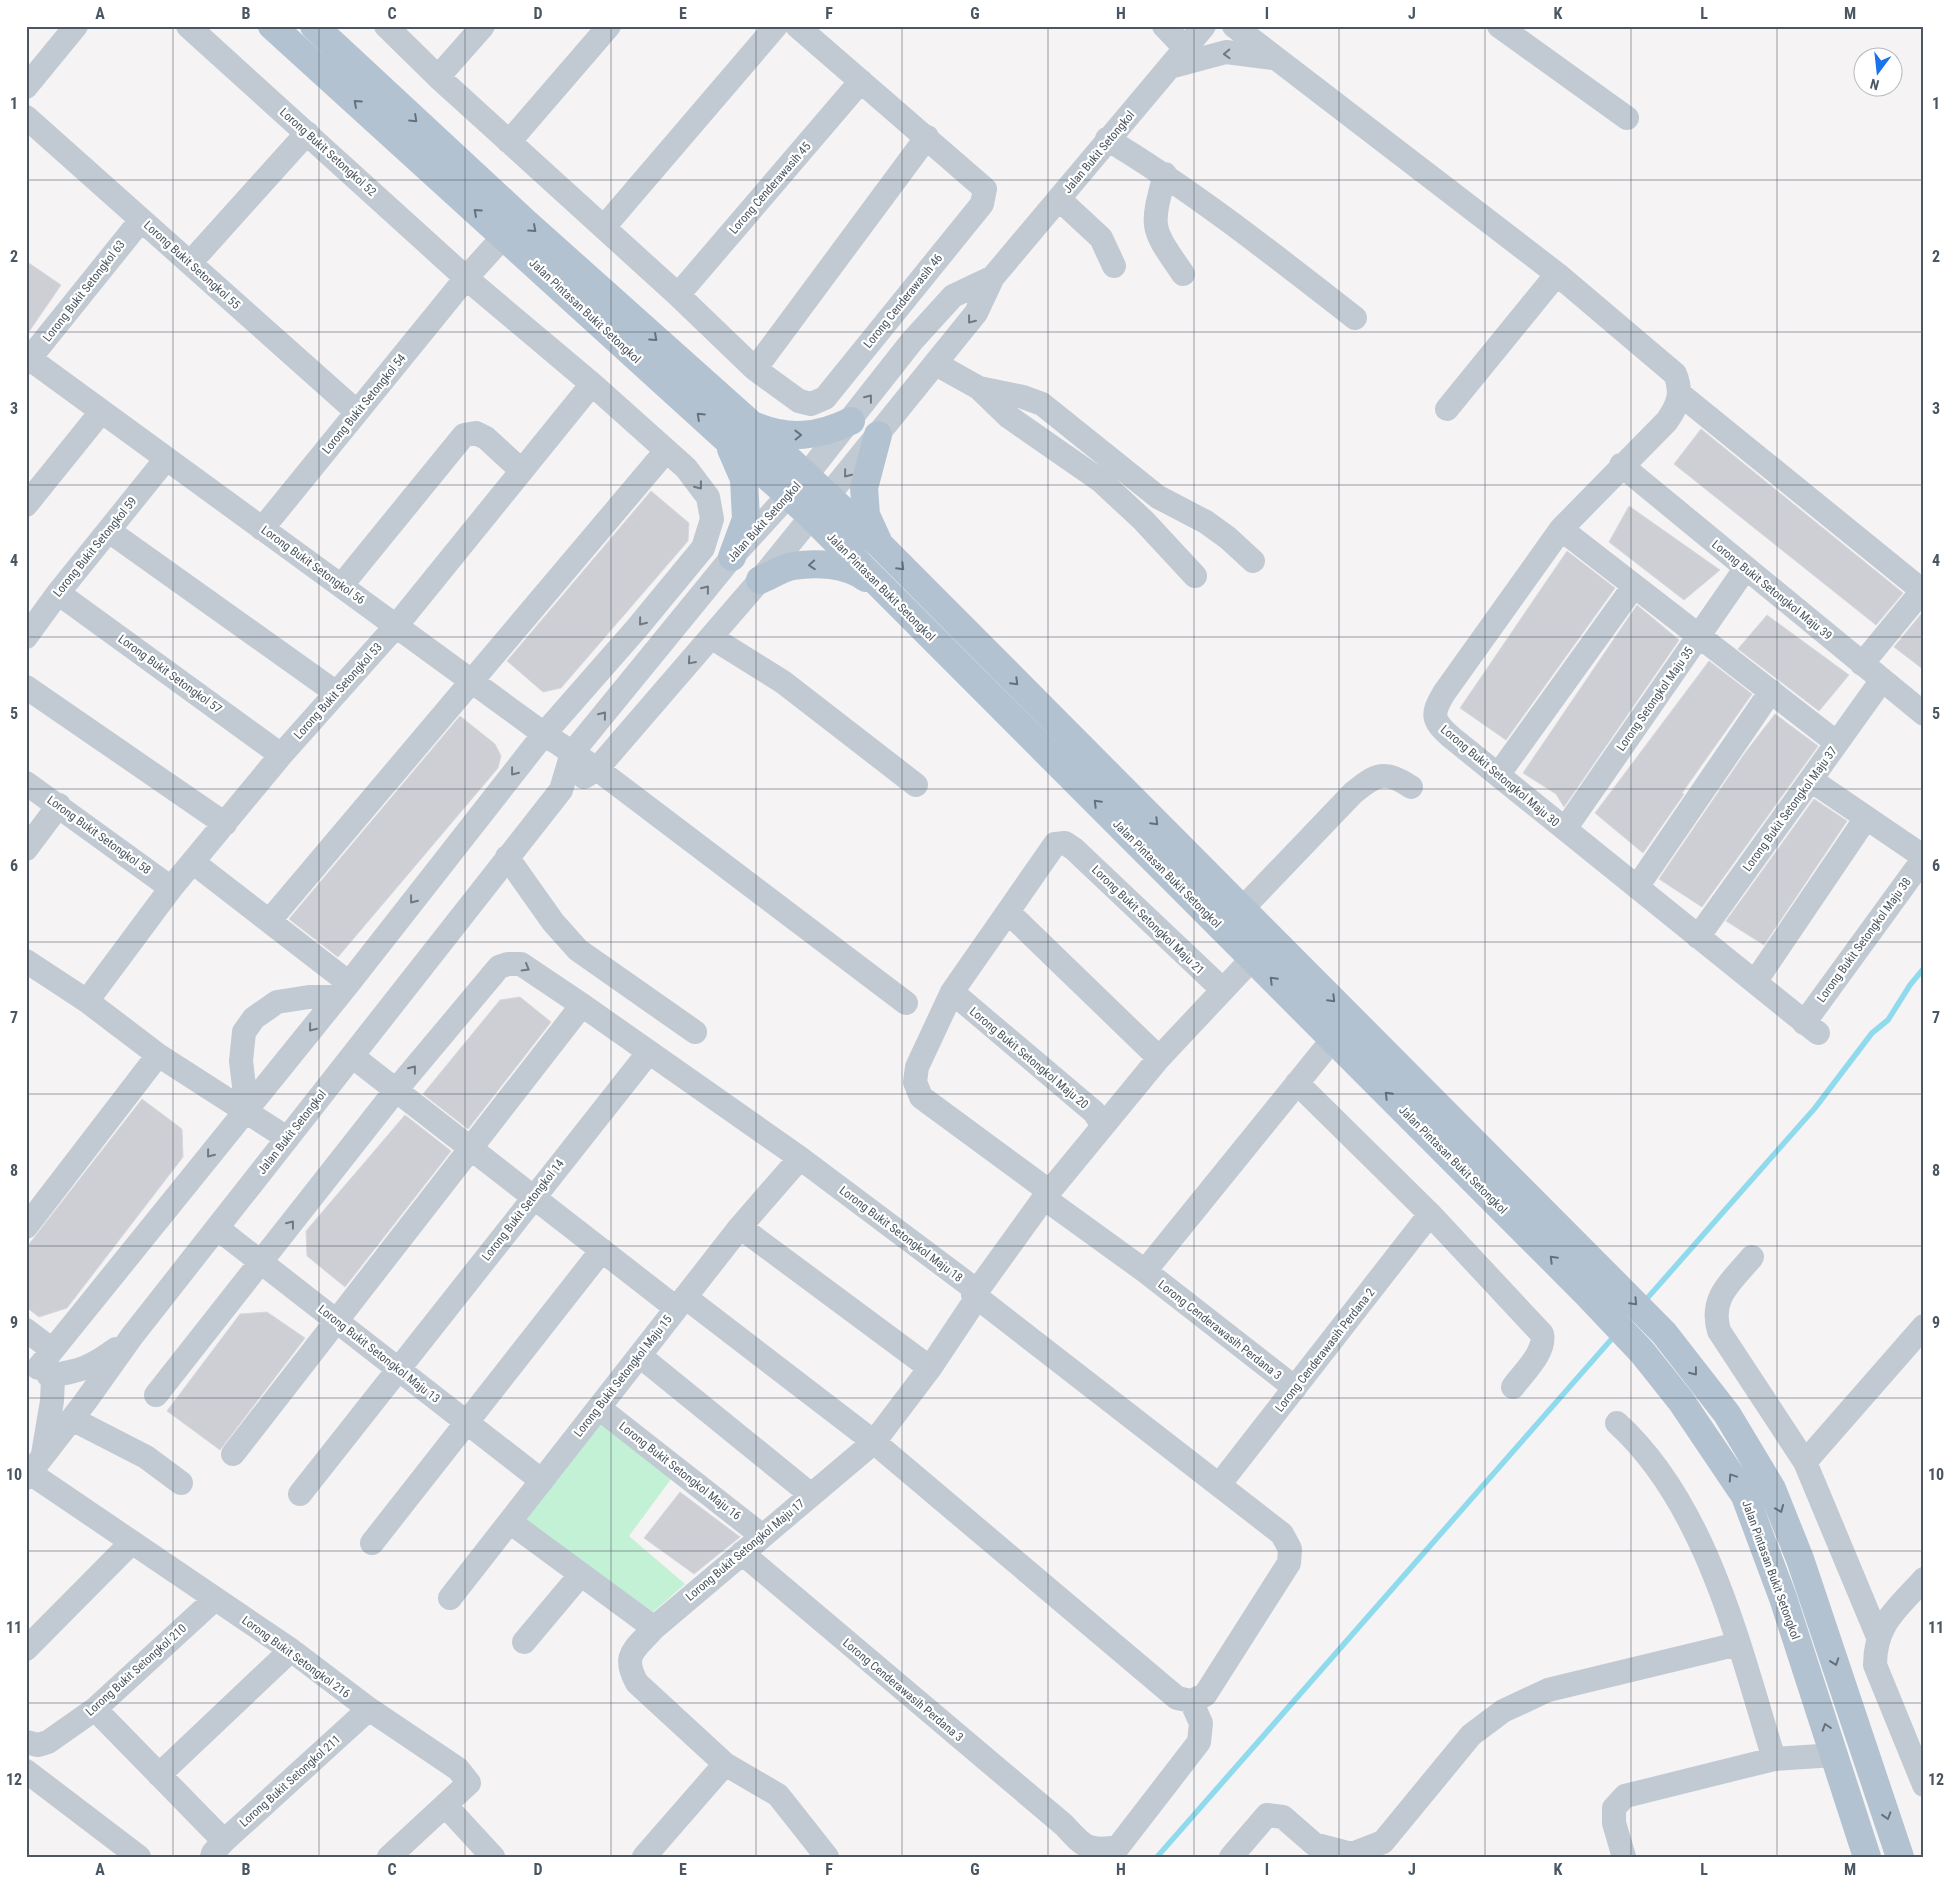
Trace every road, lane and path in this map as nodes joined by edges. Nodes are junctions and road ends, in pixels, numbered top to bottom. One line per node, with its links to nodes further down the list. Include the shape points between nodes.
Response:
1 (76, 26): 19 (street)
2 (188, 26): 22 (street, Lorong Bukit Setongkol 52)
3 (272, 26): 30 (main road, Jalan Pintasan Bukit Setongkol, one-way to 3)
4 (314, 26): 49 (main road, Jalan Pintasan Bukit Setongkol, one-way to 49, via 525,222)
5 (386, 26): 17 (street)
6 (483, 26): 17 (street)
7 (609, 26): 25 (street)
8 (776, 26): 29 (street)
9 (797, 26): 18 (street)
10 (1164, 26): 14 (street)
11 (1204, 26): 14 (street, Jalan Bukit Setongkol)
12 (1499, 26): 21 (street)
13 (1241, 29): 15 (street)
14 (1185, 48): 16 (street, Jalan Bukit Setongkol)
15 (1275, 59): 16 (street, one-way to 16, via 1226,52); 35 (street)
16 (1170, 67): 24 (street, Jalan Bukit Setongkol)
17 (438, 77): 25 (street)
18 (861, 81): 23 (street); 37 (street, Lorong Cenderawasih 45)
19 (26, 87)
20 (26, 117): 28 (street, Lorong Bukit Setongkol 55)
21 (1627, 118)
22 (307, 133): 31 (street); 33 (street, Lorong Bukit Setongkol 52)
23 (927, 137): 41 (street); 41 (street, Lorong Cenderawasih 46, via 985,188 982,204 825,398 811,404 799,401)
24 (1107, 140): 26 (street); 27 (street, Jalan Bukit Setongkol)
25 (509, 142): 29 (street)
26 (1164, 174): 34 (street, via 1155,210 1154,230); 38 (street)
27 (1059, 199): 32 (street, via 1100,238); 36 (street, Jalan Bukit Setongkol)
28 (141, 220): 31 (street, Lorong Bukit Setongkol 55); 39 (street, Lorong Bukit Setongkol 63)
29 (604, 227): 37 (street)
30 (498, 242): 33 (street, Lorong Bukit Setongkol 54); 51 (main road, Jalan Pintasan Bukit Setongkol, one-way to 30)
31 (190, 264): 47 (street, Lorong Bukit Setongkol 55)
32 (1114, 266)
33 (471, 272): 42 (street, Lorong Bukit Setongkol 52); 47 (street, Lorong Bukit Setongkol 54)
34 (1184, 274)
35 (1557, 274): 44 (street, via 1675,374); 45 (street)
36 (993, 277): 40 (street, Jalan Bukit Setongkol, one-way to 40, via 976,313); 48 (street, Jalan Bukit Setongkol, one-way to 36, via 912,342 953,296)
37 (678, 295): 41 (street)
38 (1355, 318)
39 (28, 361): 46 (street, Lorong Bukit Setongkol 56)
40 (936, 364): 43 (street); 50 (street, Jalan Bukit Setongkol)
41 (754, 370)
42 (592, 384): 52 (street, Lorong Bukit Setongkol 52); 55 (street, Lorong Bukit Setongkol 53)
43 (979, 388): 64 (street, via 1042,404 1158,497 1206,522); 66 (street, via 1009,417 1101,481)
44 (1680, 394): 54 (street, Lorong Bukit Setongkol Maju 30, via 1667,421); 70 (street)
45 (1447, 409)
46 (102, 412): 53 (street, Lorong Bukit Setongkol 56); 57 (street)
47 (357, 412): 59 (street, Lorong Bukit Setongkol 54)
48 (851, 421): 49 (main road, one-way to 48, via 770,432 798,436 832,430); 56 (street, Jalan Bukit Setongkol)
49 (751, 424): 56 (main road, Jalan Pintasan Bukit Setongkol)
50 (878, 434): 58 (street, Jalan Bukit Setongkol, one-way to 58); 62 (main road, via 864,488 866,515)
51 (728, 442): 56 (main road, Jalan Pintasan Bukit Setongkol); 63 (main road, via 744,479 746,519)
52 (666, 451): 79 (street); 84 (street, Lorong Bukit Setongkol 52, one-way to 84, via 686,468 708,497 712,519 703,548)
53 (166, 458): 59 (street, Lorong Bukit Setongkol 56); 61 (street, Lorong Bukit Setongkol 59)
54 (1621, 465): 60 (street, Lorong Bukit Setongkol Maju 30); 65 (street, Lorong Bukit Setongkol Maju 39)
55 (522, 471): 68 (street, via 486,438 476,433 464,435); 73 (street, Lorong Bukit Setongkol 53)
56 (797, 486): 58 (main road, Jalan Pintasan Bukit Setongkol); 63 (street, Jalan Bukit Setongkol)
57 (26, 505)
58 (819, 506): 62 (main road, Jalan Pintasan Bukit Setongkol); 67 (street, Jalan Bukit Setongkol); 72 (main road, Jalan Pintasan Bukit Setongkol)
59 (262, 529): 68 (street, Lorong Bukit Setongkol 56)
60 (1561, 529): 69 (street); 89 (street, Lorong Bukit Setongkol Maju 30, via 1436,707 1434,716 1438,726)
61 (109, 531): 71 (street, Lorong Bukit Setongkol 59); 82 (street)
62 (879, 544): 106 (main road, Jalan Pintasan Bukit Setongkol, one-way to 106)
63 (732, 557): 86 (street, Jalan Bukit Setongkol, one-way to 63)
64 (1253, 561)
65 (1745, 568): 74 (street, Lorong Setongkol Maju 35); 77 (street, Lorong Bukit Setongkol Maju 39)
66 (1195, 576)
67 (760, 580): 72 (main road, one-way to 67, via 859,573 826,564 791,566); 76 (street, Jalan Bukit Setongkol)
68 (340, 586): 73 (street, Lorong Bukit Setongkol 56)
69 (1634, 586): 74 (street); 89 (street)
70 (1923, 592): 77 (street)
71 (58, 593): 75 (street, Lorong Bukit Setongkol 59); 87 (street, Lorong Bukit Setongkol 57)
72 (887, 594): 110 (main road, Jalan Pintasan Bukit Setongkol, one-way to 72)
73 (396, 626): 79 (street, Lorong Bukit Setongkol 56); 82 (street, Lorong Bukit Setongkol 53)
74 (1699, 636): 81 (street); 98 (street, Lorong Setongkol Maju 35)
75 (26, 637)
76 (711, 637): 88 (street, Jalan Bukit Setongkol, one-way to 88); 92 (street, via 783,682)
77 (1862, 664): 78 (street, Lorong Bukit Setongkol Maju 39)
78 (1882, 680): 83 (street, Lorong Bukit Setongkol Maju 39); 85 (street, Lorong Bukit Setongkol Maju 37)
79 (472, 682): 84 (street, Lorong Bukit Setongkol 56); 108 (street)
80 (26, 687): 97 (street)
81 (1770, 691): 85 (street); 104 (street)
82 (335, 692): 87 (street, Lorong Bukit Setongkol 53)
83 (1924, 714)
84 (544, 734): 86 (street, Lorong Bukit Setongkol 56); 113 (street, Lorong Bukit Setongkol 52, one-way to 113)
85 (1837, 743): 90 (street, Lorong Bukit Setongkol Maju 37)
86 (572, 753): 88 (street, Lorong Bukit Setongkol 56); 94 (street, Jalan Bukit Setongkol)
87 (281, 755): 97 (street, Lorong Bukit Setongkol 53)
88 (597, 769): 94 (street, Jalan Bukit Setongkol); 117 (street, Lorong Bukit Setongkol 56)
89 (1498, 775): 98 (street, Lorong Bukit Setongkol Maju 30)
90 (1811, 780): 96 (street); 109 (street, Lorong Bukit Setongkol Maju 37)
91 (26, 783): 95 (street, Lorong Bukit Setongkol 58)
92 (916, 785)
93 (1411, 787): 106 (street, via 1400,779 1385,775 1372,777 1353,792)
94 (560, 790): 101 (street, Jalan Bukit Setongkol)
95 (59, 805): 99 (street); 105 (street, Lorong Bukit Setongkol 58)
96 (1866, 818): 102 (street); 112 (street)
97 (225, 824): 103 (street, Lorong Bukit Setongkol 53)
98 (1565, 829): 104 (street, Lorong Bukit Setongkol Maju 30)
99 (26, 849)
100 (1074, 849): 107 (street, Lorong Cenderawasih Perdana 3, via 1065,843 1056,844); 114 (street, Lorong Bukit Setongkol Maju 21)
101 (507, 857): 120 (street, via 553,922 578,950); 124 (street, Jalan Bukit Setongkol)
102 (1924, 857): 119 (street, Lorong Bukit Setongkol Maju 38)
103 (194, 863): 105 (street, Lorong Bukit Setongkol 53); 108 (street)
104 (1637, 887): 109 (street, Lorong Bukit Setongkol Maju 30)
105 (171, 888): 116 (street, Lorong Bukit Setongkol 53)
106 (1242, 909): 204 (main road, Jalan Pintasan Bukit Setongkol, one-way to 204, via 1664,1333 1727,1414 1772,1489 1800,1559)
107 (1008, 912): 115 (street, Lorong Cenderawasih Perdana 3); 125 (street)
108 (270, 920): 113 (street)
109 (1698, 937): 112 (street, Lorong Bukit Setongkol Maju 30)
110 (1252, 959): 114 (street); 121 (main road, Jalan Pintasan Bukit Setongkol, one-way to 110)
111 (26, 961): 116 (street)
112 (1755, 982): 119 (street, Lorong Bukit Setongkol Maju 30)
113 (343, 990): 128 (street, Lorong Bukit Setongkol 52, one-way to 128); 128 (street, via 277,1002 254,1018 244,1032 241,1061)
114 (1223, 990): 125 (street)
115 (952, 992): 129 (street, Lorong Bukit Setongkol Maju 20, via 1094,1112); 133 (street, Lorong Cenderawasih Perdana 3, via 917,1067 915,1082 921,1097)
116 (88, 1001): 123 (street)
117 (906, 1003)
118 (582, 1005): 122 (street, Lorong Bukit Setongkol Maju 18); 127 (street, Lorong Bukit Setongkol Maju 18, one-way to 118, via 500,967 521,964); 131 (street)
119 (1811, 1028)
120 (695, 1032)
121 (1333, 1039): 126 (street); 188 (main road, Jalan Pintasan Bukit Setongkol, one-way to 121, via 1768,1553 1745,1496 1681,1401 1642,1352 1587,1294)
122 (649, 1052): 132 (street, Lorong Bukit Setongkol Maju 18); 134 (street, Lorong Bukit Setongkol 14)
123 (158, 1055): 128 (street); 136 (street)
124 (352, 1056): 127 (street); 130 (street, Jalan Bukit Setongkol)
125 (1159, 1058): 129 (street)
126 (1296, 1083): 135 (street); 142 (street)
127 (396, 1090): 131 (street); 141 (street, Lorong Bukit Setongkol Maju 18, one-way to 127)
128 (248, 1107): 130 (street); 150 (street, Lorong Bukit Setongkol 52, one-way to 150)
129 (1103, 1126): 133 (street)
130 (287, 1138): 137 (street, Jalan Bukit Setongkol)
131 (472, 1149): 134 (street); 145 (street)
132 (800, 1158): 138 (street, Lorong Bukit Setongkol Maju 15); 143 (street, Lorong Bukit Setongkol Maju 18, via 972,1287)
133 (1047, 1195): 142 (street, Lorong Cenderawasih Perdana 3); 143 (street)
134 (533, 1197): 139 (street); 152 (street, Lorong Bukit Setongkol 14)
135 (1430, 1214): 153 (street, via 1542,1334 1544,1342 1540,1350); 154 (street, Lorong Cenderawasih Perdana 2)
136 (26, 1227)
137 (217, 1228): 141 (street, Lorong Bukit Setongkol Maju 13); 148 (street, Jalan Bukit Setongkol)
138 (740, 1228): 144 (street, Lorong Bukit Setongkol Maju 15); 151 (street)
139 (602, 1250): 144 (street); 158 (street)
140 (1752, 1257): 162 (street, via 1724,1290 1716,1305 1716,1318 1720,1331)
141 (261, 1262): 145 (street, Lorong Bukit Setongkol Maju 13); 155 (street)
142 (1144, 1271): 154 (street, Lorong Cenderawasih Perdana 3)
143 (974, 1294): 151 (street, via 974,1302); 166 (street)
144 (681, 1303): 149 (street, Lorong Bukit Setongkol Maju 15); 160 (street)
145 (337, 1321): 152 (street, Lorong Bukit Setongkol Maju 13); 161 (street)
146 (1924, 1326): 162 (street)
147 (26, 1330): 150 (street)
148 (132, 1336): 150 (street, via 94,1365 76,1372); 157 (street, Jalan Bukit Setongkol)
149 (640, 1356): 156 (street, Lorong Bukit Setongkol Maju 15); 168 (street)
150 (44, 1367): 157 (street); 163 (street, via 52,1401)
151 (930, 1368): 160 (street)
152 (398, 1369): 158 (street, Lorong Bukit Setongkol Maju 13); 167 (street, Lorong Bukit Setongkol 14)
153 (1513, 1387)
154 (1296, 1388): 166 (street, Lorong Cenderawasih Perdana 2)
155 (156, 1396)
156 (599, 1408): 164 (street, Lorong Bukit Setongkol Maju 15); 170 (street, Lorong Bukit Setongkol Maju 16)
157 (78, 1411): 163 (street, Jalan Bukit Setongkol); 165 (street)
158 (467, 1423): 164 (street, Lorong Bukit Setongkol Maju 13); 172 (street)
159 (1617, 1423): 181 (street, via 1634,1438 1664,1477 1699,1537)
160 (874, 1442): 168 (street, Lorong Bukit Setongkol Maju 17); 184 (street, via 1177,1698)
161 (233, 1454)
162 (1805, 1462): 179 (street)
163 (33, 1470): 171 (street, Lorong Bukit Setongkol 216)
164 (542, 1481): 169 (street, Lorong Bukit Setongkol Maju 15)
165 (182, 1483)
166 (1219, 1485): 184 (street, via 1282,1534 1290,1549 1289,1563 1205,1695)
167 (300, 1494)
168 (810, 1494): 170 (street, Lorong Bukit Setongkol Maju 17)
169 (510, 1522): 174 (street); 176 (street, Lorong Bukit Setongkol Maju 15)
170 (761, 1535): 173 (street, Lorong Bukit Setongkol Maju 17)
171 (132, 1542): 177 (street, Lorong Bukit Setongkol 216); 182 (street)
172 (372, 1543)
173 (742, 1553): 178 (street, Lorong Bukit Setongkol Maju 17); 184 (street, Lorong Cenderawasih Perdana 3, via 1064,1825 1080,1843 1097,1851 1118,1847 1199,1742 1201,1723)
174 (581, 1574): 178 (street); 180 (street)
175 (1924, 1579): 179 (street, via 1882,1626)
176 (450, 1598)
177 (215, 1599): 183 (street, Lorong Bukit Setongkol 216); 185 (street, Lorong Bukit Setongkol 210)
178 (654, 1628): 190 (street, Lorong Bukit Setongkol Maju 17, via 631,1654 629,1668 637,1683)
179 (1878, 1637): 193 (street, via 1875,1665)
180 (524, 1642)
181 (1738, 1644): 189 (street); 201 (street, via 1548,1690 1503,1711 1471,1736 1383,1842 1352,1854 1314,1844 1283,1817 1267,1815)
182 (26, 1649)
183 (291, 1650): 186 (street, Lorong Bukit Setongkol 216); 192 (street)
184 (1191, 1701)
185 (94, 1709): 187 (street, Lorong Bukit Setongkol 210, via 48,1742 38,1745); 192 (street)
186 (369, 1709): 194 (street, Lorong Bukit Setongkol 216, via 462,1773 469,1783); 195 (street, Lorong Bukit Setongkol 211)
187 (26, 1742)
188 (1835, 1755): 189 (street); 203 (main road, Jalan Pintasan Bukit Setongkol)
189 (1774, 1759): 202 (street, via 1625,1796 1614,1808 1614,1823)
190 (725, 1764): 199 (street); 200 (street, via 778,1795)
191 (26, 1771): 196 (street)
192 (159, 1775): 195 (street)
193 (1924, 1785)
194 (445, 1805): 197 (street, Lorong Bukit Setongkol 216); 198 (street)
195 (216, 1850)
196 (139, 1857)
197 (389, 1857)
198 (493, 1857)
199 (644, 1857)
200 (827, 1857)
201 (1231, 1857)
202 (1624, 1857)
203 (1867, 1857)
204 (1900, 1857)

